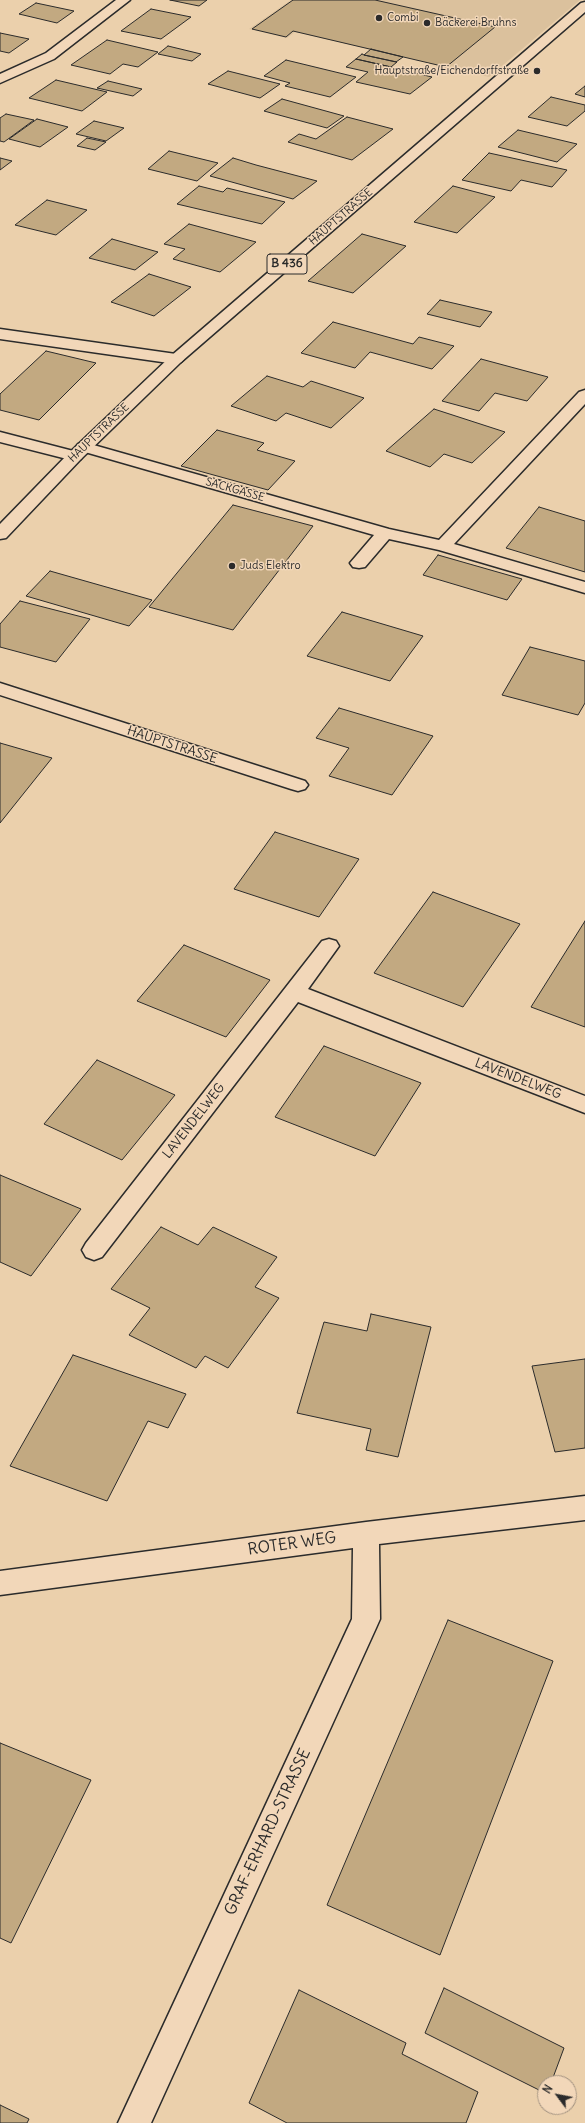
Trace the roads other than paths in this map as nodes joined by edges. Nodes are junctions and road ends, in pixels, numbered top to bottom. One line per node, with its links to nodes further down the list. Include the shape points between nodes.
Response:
1 (124, 0): 3 (street, via 50,56)
2 (585, 6): 5 (street, HAUPTSTRASSE / B 436)
3 (0, 79)
4 (0, 334): 5 (street)
5 (176, 359): 8 (street, HAUPTSTRASSE / B 436)
6 (585, 395): 11 (street)
7 (0, 437): 8 (street, SACKGASSE)
8 (80, 451): 9 (street, SACKGASSE); 10 (street, HAUPTSTRASSE / B 436)
9 (385, 533): 11 (street, SACKGASSE); 12 (street)
10 (0, 534)
11 (443, 546): 13 (street, SACKGASSE)
12 (359, 563)
13 (585, 588)
14 (0, 689): 15 (street, HAUPTSTRASSE)
15 (298, 786)
16 (329, 946): 17 (street, LAVENDELWEG)
17 (294, 992): 18 (street, LAVENDELWEG); 19 (street, LAVENDELWEG)
18 (585, 1105)
19 (94, 1250)
20 (585, 1508): 21 (street, ROTER WEG)
21 (366, 1534): 22 (street, ROTER WEG); 23 (street, GRAF-ERHARD-STRASSE, via 366,1619)
22 (0, 1583)
23 (134, 2123)

